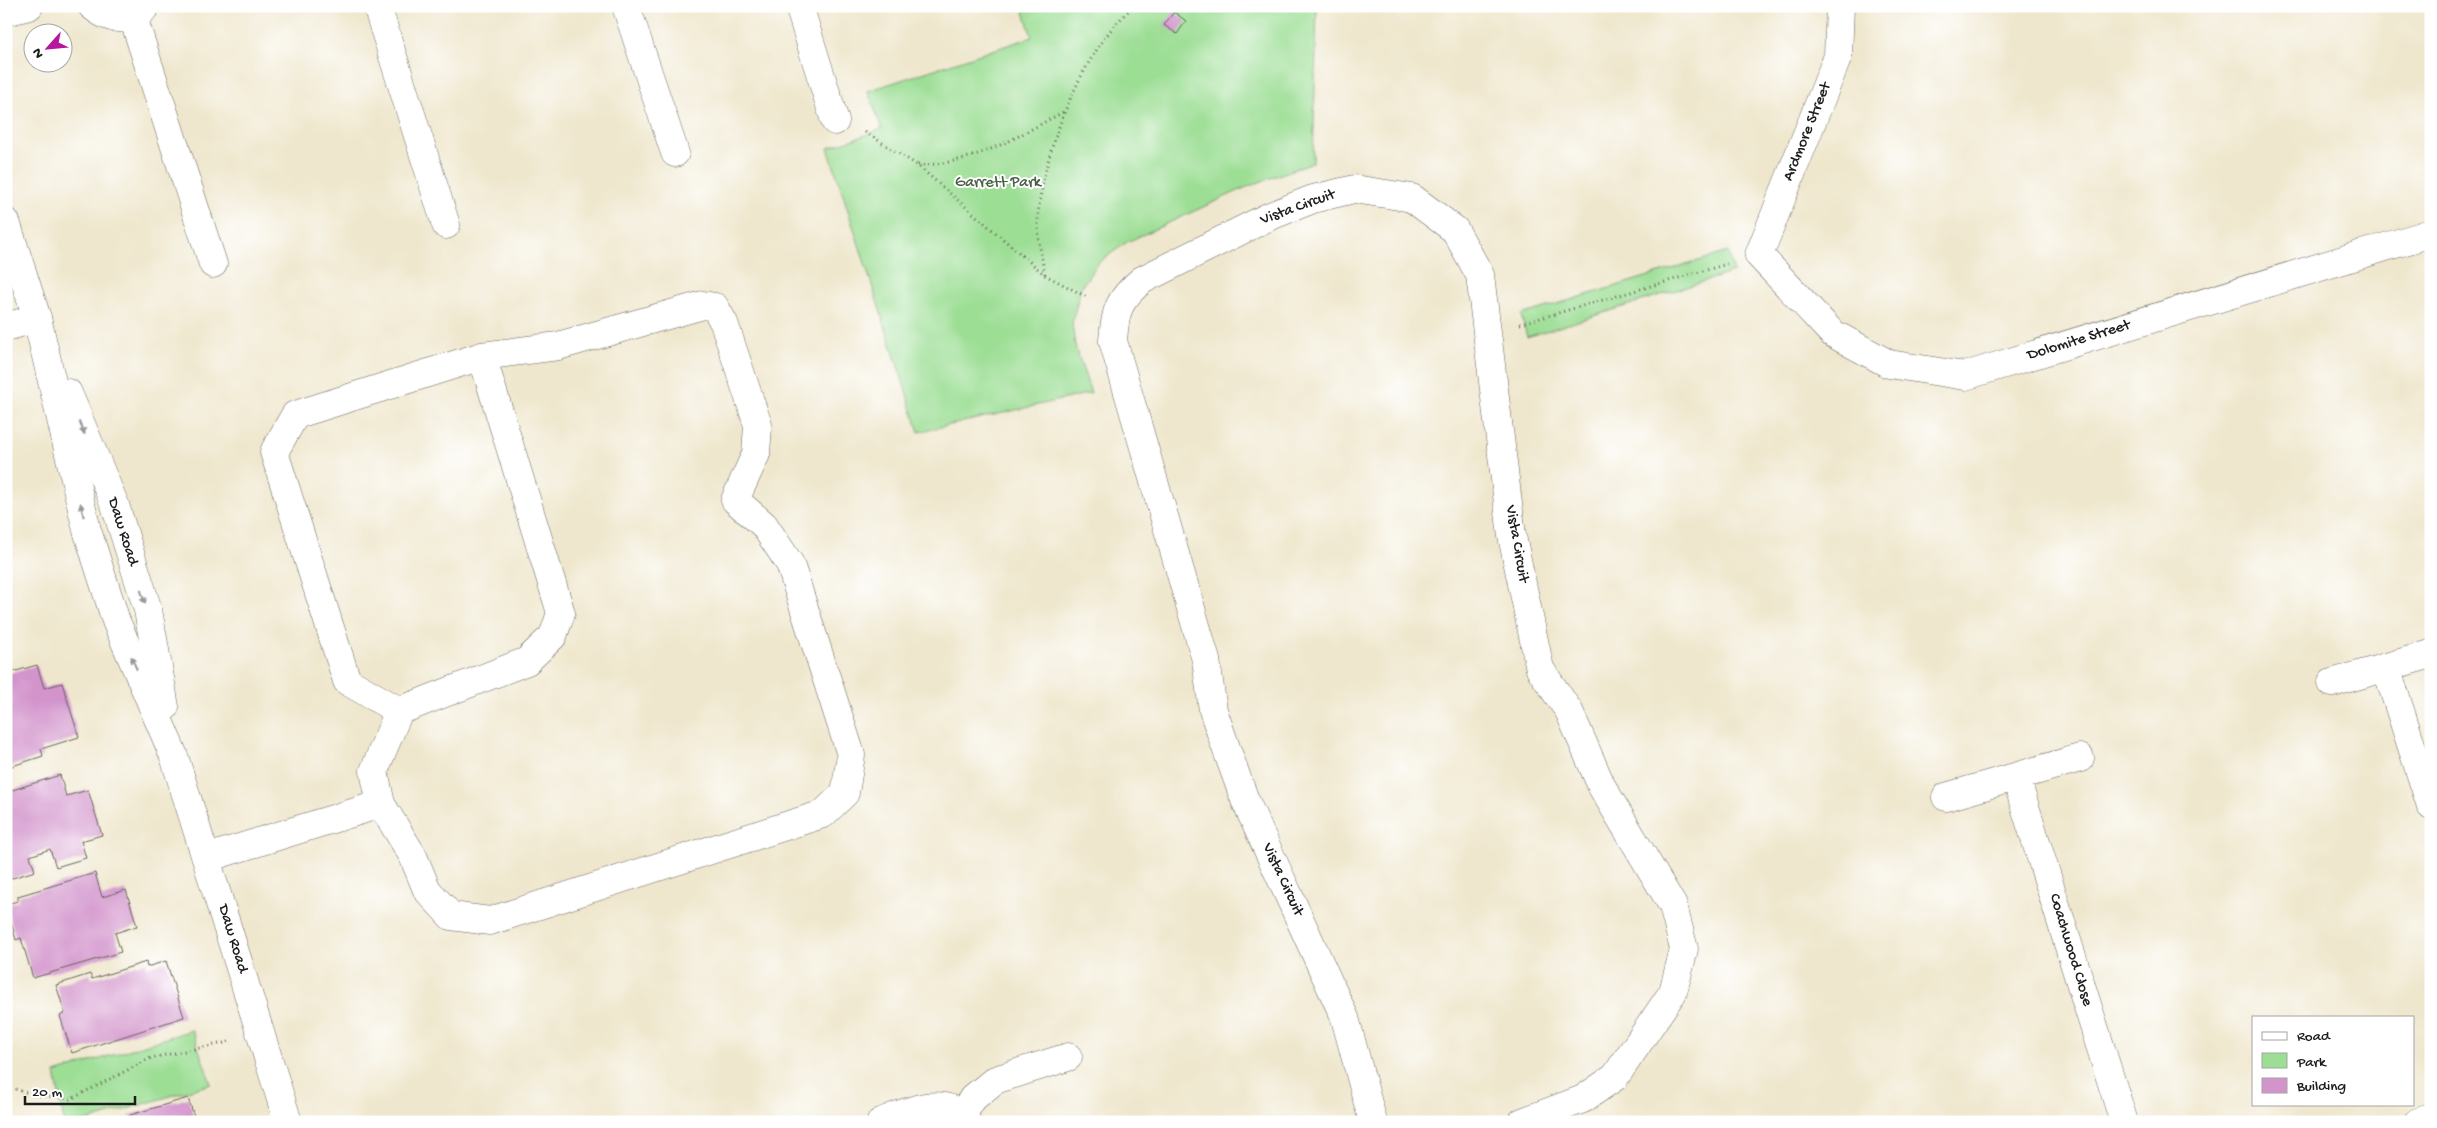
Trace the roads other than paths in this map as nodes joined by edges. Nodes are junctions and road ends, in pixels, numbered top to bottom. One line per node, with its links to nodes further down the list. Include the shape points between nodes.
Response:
1 (29, 6): 8 (street)
2 (92, 6): 7 (street, via 109,18 121,19)
3 (377, 6): 12 (street)
4 (626, 6): 10 (street)
5 (799, 6): 9 (street)
6 (1840, 6): 14 (street, Ardmore Street, via 1838,56)
7 (140, 11): 15 (street)
8 (6, 12)
9 (835, 121)
10 (675, 153)
11 (6, 222): 16 (street, Daw Road)
12 (446, 225)
13 (2431, 233): 14 (street, Dolomite Street, via 1965,376 1889,364 1832,333)
14 (1759, 255)
15 (214, 264)
16 (37, 318): 17 (street); 28 (street, Daw Road, via 93,548 116,621 174,756)
17 (6, 327)
18 (482, 356): 22 (street, via 561,613 553,636 527,661); 22 (street, via 295,415 274,452 347,681); 26 (street, via 558,346 703,304 715,307 724,322 758,425 756,454 735,500 764,525 790,564 851,755 845,794 823,814 490,922 451,916 433,897 413,856)
19 (2431, 654): 20 (street)
20 (2386, 667): 21 (street); 27 (street)
21 (2332, 683)
22 (399, 711): 26 (street, via 374,771)
23 (2080, 758): 24 (street)
24 (2016, 778): 25 (street); 36 (street, Coachwood Close)
25 (1946, 798)
26 (381, 804): 28 (street)
27 (2431, 806)
28 (207, 858): 32 (street, Daw Road)
29 (1068, 1057): 30 (street, via 995,1080 973,1098)
30 (965, 1118): 33 (street, via 939,1105 914,1109)
31 (2431, 1118): 37 (street)
32 (288, 1122)
33 (881, 1122)
34 (1373, 1122): 35 (street, Vista Circuit, via 1345,1018 1245,800 1213,710 1206,660 1113,341 1115,316 1125,294 1142,280 1268,217 1312,199 1354,189 1412,198 1455,230 1480,275 1512,536 1540,669 1569,711 1602,787 1673,906 1684,949 1673,992 1615,1077 1583,1099)
35 (1522, 1122)
36 (2124, 1122)
37 (2418, 1122)

